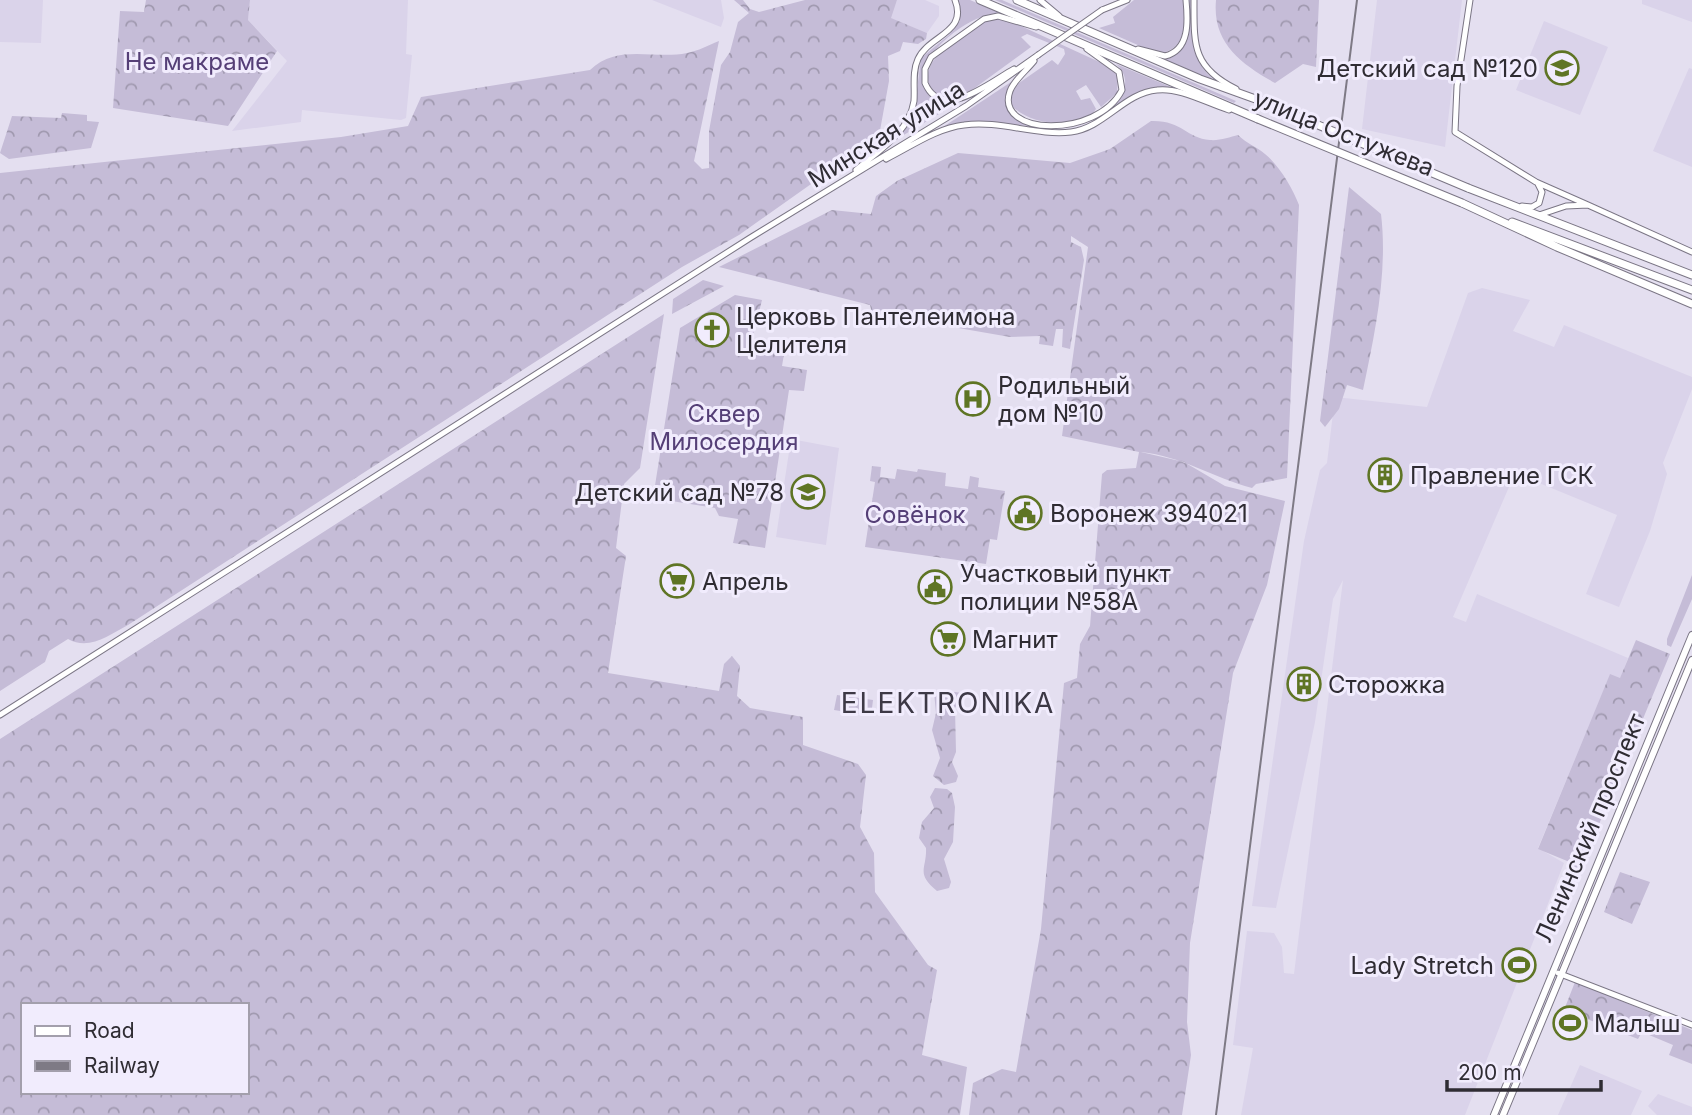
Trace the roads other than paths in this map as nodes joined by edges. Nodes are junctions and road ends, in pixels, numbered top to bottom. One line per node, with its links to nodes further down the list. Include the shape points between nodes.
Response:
1 (955, 0): 19 (street, via 958,16 953,27 918,59 913,105 905,125)
2 (980, 0): 12 (main road, улица Остужева)
3 (1017, 0): 11 (main road, улица Остужева)
4 (1040, 0): 11 (street)
5 (1112, 0): 10 (street)
6 (1127, 0): 10 (street)
7 (1186, 0): 13 (street, via 1185,37 1172,54 1155,55)
8 (1194, 0): 16 (street, via 1201,62 1213,76)
9 (1470, 0): 20 (street, улица Остужева, via 1455,132)
10 (1102, 10): 15 (street, Минская улица, bridge)
11 (1064, 20): 13 (main road, улица Остужева)
12 (1047, 31): 14 (main road, улица Остужева); 15 (street, via 1004,17 984,19 931,57 925,83 937,98 961,99)
13 (1099, 35): 16 (main road, улица Остужева)
14 (1080, 44): 15 (street, via 1115,67 1123,84 1109,106 1075,125 1026,121 1010,107 1013,85); 17 (main road, улица Остужева)
15 (1038, 55): 18 (street, Минская улица, via 966,106)
16 (1261, 102): 21 (main road, улица Остужева, bridge)
17 (1258, 119): 18 (street, via 1157,90 1082,130 962,125); 22 (main road, улица Остужева, bridge)
18 (858, 172): 19 (street, Минская улица)
19 (846, 179): 31 (street, Минская улица)
20 (1536, 182): 21 (street, via 1542,197 1532,207); 23 (street)
21 (1468, 188): 24 (main road, улица Остужева)
22 (1462, 203): 27 (main road); 28 (main road, улица Остужева)
23 (1588, 205): 24 (street, улица Остужева, via 1566,206 1540,215); 25 (street)
24 (1524, 212): 26 (main road)
25 (1692, 252)
26 (1692, 275)
27 (1692, 290)
28 (1692, 304)
29 (1692, 635): 32 (main road, Ленинский проспект)
30 (1692, 660): 33 (main road, Ленинский проспект)
31 (0, 715)
32 (1552, 973): 33 (street); 35 (main road, Ленинский проспект)
33 (1561, 974): 34 (street); 36 (main road, Ленинский проспект)
34 (1692, 1025)
35 (1494, 1115)
36 (1503, 1115)

